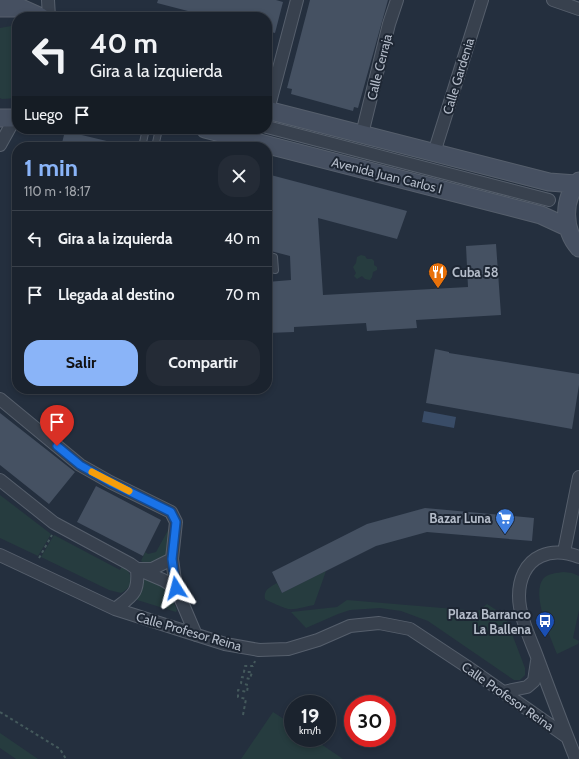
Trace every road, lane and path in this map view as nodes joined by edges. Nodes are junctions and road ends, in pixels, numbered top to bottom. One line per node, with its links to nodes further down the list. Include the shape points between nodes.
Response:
1 (4, 0): 7 (street)
2 (48, 0): 10 (street)
3 (297, 0): 11 (street)
4 (397, 0): 16 (street, Calle Cerraja)
5 (482, 0): 20 (street, Calle Gardenia)
6 (553, 0): 8 (street)
7 (0, 7): 9 (street, via 21,8)
8 (579, 9)
9 (30, 12)
10 (48, 12)
11 (272, 92)
12 (272, 111): 16 (street)
13 (11, 118): 18 (street)
14 (272, 128): 22 (street, Avenida Juan Carlos I)
15 (225, 134): 17 (street, Avenida Juan Carlos I)
16 (362, 134): 20 (street)
17 (256, 142)
18 (0, 145)
19 (272, 146): 23 (street, Avenida Juan Carlos I, via 541,215)
20 (434, 152): 21 (street, via 549,182)
21 (578, 182): 23 (street, via 569,197 566,212)
22 (549, 200)
23 (568, 227): 24 (street, via 574,243)
24 (579, 248)
25 (272, 257): 26 (lane)
26 (275, 270)
27 (0, 399): 35 (street, via 80,465 171,512 176,522)
28 (579, 478): 31 (street)
29 (0, 480): 36 (street, via 54,523)
30 (52, 534): 34 (path)
31 (564, 552): 33 (street); 40 (street, via 553,552 537,557 522,574 519,597)
32 (0, 555): 38 (street, Calle Profesor Reina)
33 (579, 557)
34 (39, 558)
35 (172, 559): 36 (street, via 152,569); 37 (street)
36 (137, 569): 37 (street); 38 (street, via 138,584 132,595)
37 (176, 588): 39 (street)
38 (115, 609): 39 (street, Calle Profesor Reina)
39 (196, 635): 42 (street, Calle Profesor Reina, via 225,644 259,650 288,649 350,626 379,623 410,629)
40 (537, 658): 42 (street, via 534,681 527,687); 45 (street)
41 (250, 660): 44 (path, via 255,661 253,666 245,666 244,672 252,672 250,679 242,677 241,683 248,685 247,692 238,690 238,697 246,699)
42 (503, 692): 45 (street, Calle Profesor Reina)
43 (0, 712): 46 (path, via 60,749)
44 (243, 715)
45 (567, 737): 47 (street)
46 (66, 759)
47 (576, 759)

